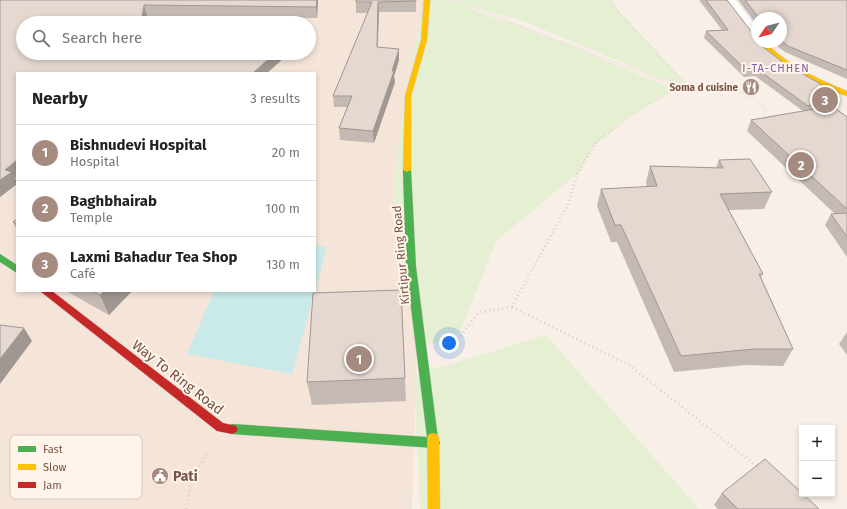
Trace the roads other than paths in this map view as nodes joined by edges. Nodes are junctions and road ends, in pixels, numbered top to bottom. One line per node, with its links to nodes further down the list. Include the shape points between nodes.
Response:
1 (427, 0): 9 (street, Kirtipur Ring Road, via 424,40 408,96 407,166 411,267)
2 (729, 0): 3 (street)
3 (751, 29)
4 (768, 48): 5 (street, via 802,74)
5 (847, 94)
6 (0, 257): 7 (street)
7 (16, 269)
8 (46, 292): 9 (street, Way To Ring Road, via 221,428)
9 (434, 443): 10 (street, Kirtipur Ring Road)
10 (434, 509)

